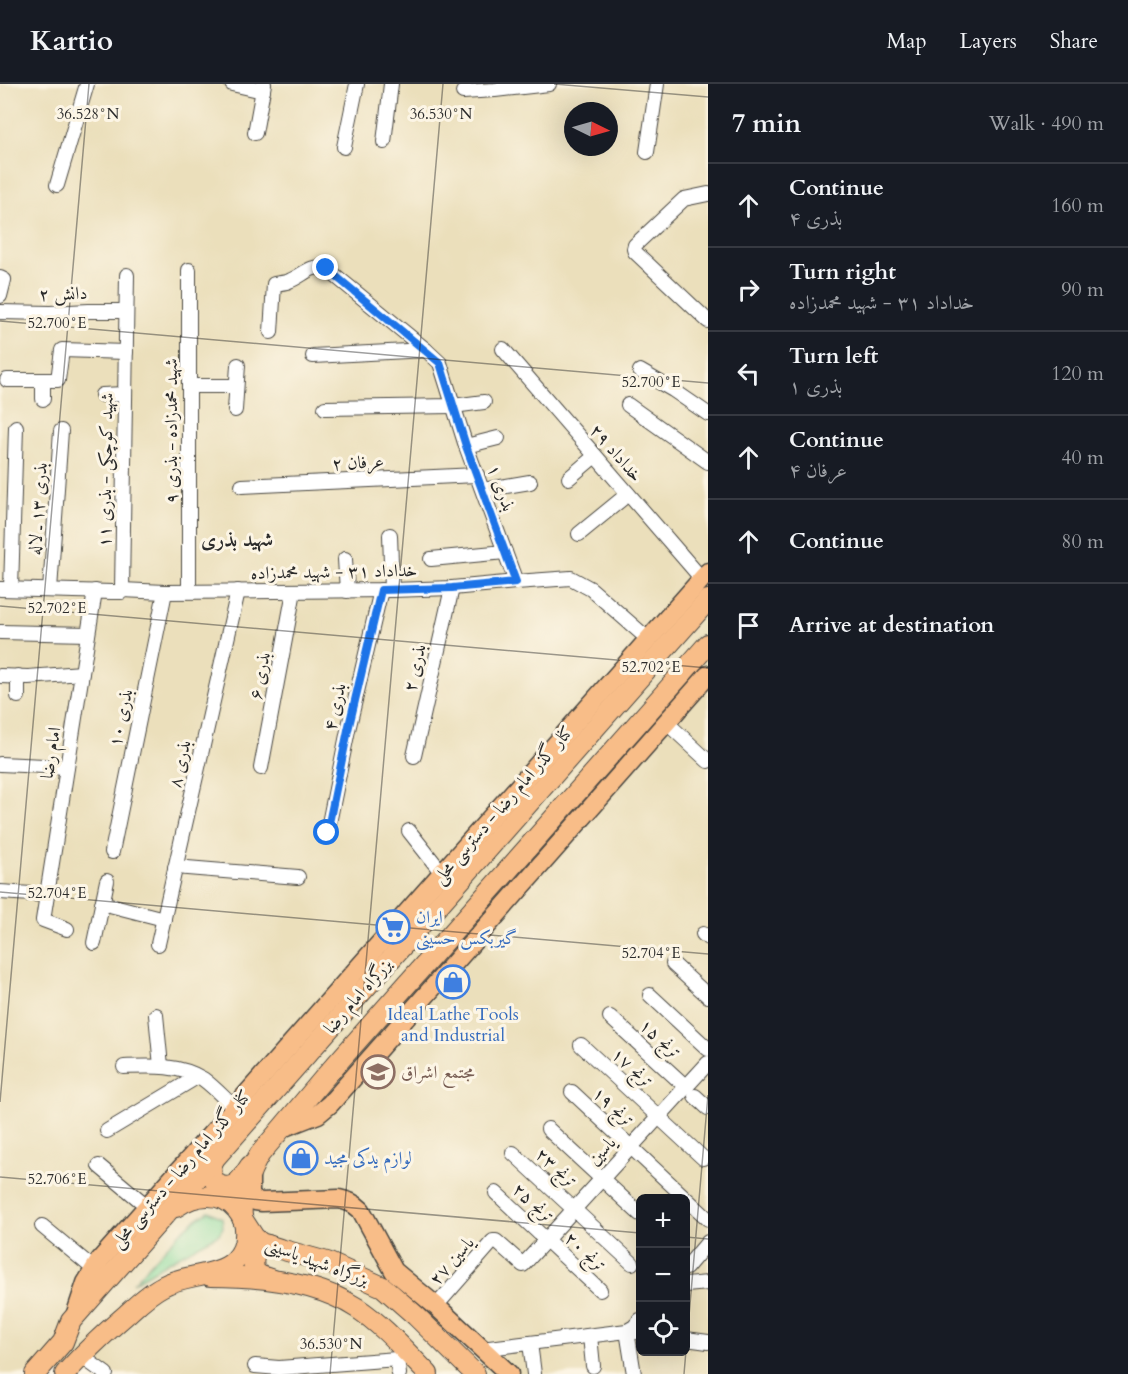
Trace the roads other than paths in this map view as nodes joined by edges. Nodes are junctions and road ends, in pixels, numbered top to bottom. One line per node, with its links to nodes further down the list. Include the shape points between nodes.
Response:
1 (87, 84): 14 (street)
2 (232, 84): 8 (street)
3 (357, 84): 12 (street)
4 (392, 84): 11 (street)
5 (549, 84): 7 (street)
6 (657, 84): 13 (street)
7 (510, 86): 9 (street)
8 (264, 88): 10 (street)
9 (463, 92)
10 (255, 133)
11 (384, 142)
12 (344, 147)
13 (647, 152)
14 (57, 185)
15 (708, 194): 22 (street, via 684,199 634,249)
16 (189, 270): 32 (street, شهید محمدزاده - بذری ۹)
17 (127, 275): 20 (street, شهید کوچکی - بذری ۱۱)
18 (0, 278): 19 (street, via 4,280)
19 (0, 296)
20 (126, 311): 21 (street, دانش ۲); 26 (street, شهید کوچکی - بذری ۱۱)
21 (0, 312)
22 (708, 321)
23 (271, 332): 25 (street, بذری ۱, via 274,284 288,282 319,266)
24 (503, 349): 47 (street, خداداد ۲۹)
25 (426, 350): 27 (street); 39 (street, بذری ۱, via 440,363)
26 (126, 352): 31 (street, via 62,350 58,380); 34 (street, شهید کوچکی - بذری ۱۱)
27 (313, 356)
28 (238, 365): 33 (street)
29 (640, 371): 42 (street)
30 (7, 380): 31 (street)
31 (43, 380): 36 (street)
32 (189, 386): 33 (street); 69 (street, شهید محمدزاده - بذری ۹)
33 (237, 386): 41 (street)
34 (125, 394): 35 (street); 65 (street, شهید کوچکی - بذری ۱۱)
35 (102, 395)
36 (44, 399)
37 (484, 402): 39 (street)
38 (628, 405): 48 (street)
39 (453, 406): 40 (street); 46 (street, بذری ۱)
40 (325, 408)
41 (235, 410)
42 (708, 414)
43 (16, 427): 63 (street)
44 (61, 430): 64 (street, بذری ۱۳ ـ لاله)
45 (498, 438): 46 (street)
46 (466, 446): 49 (street, بذری ۱)
47 (595, 456): 50 (street); 54 (street, خداداد ۲۹)
48 (708, 462)
49 (477, 475): 52 (street, عرفان ۲); 53 (street, بذری ۱)
50 (569, 478)
51 (530, 482): 53 (street)
52 (242, 486)
53 (483, 490): 57 (street, بذری ۱)
54 (628, 494): 55 (street); 60 (street, خداداد ۲۹)
55 (579, 534)
56 (390, 535): 66 (street, بذری ۴)
57 (505, 552): 59 (street); 61 (street, بذری ۱)
58 (345, 559): 72 (street)
59 (430, 559)
60 (705, 576): 77 (main road, کنار گذر امام رضا - دسترسی محلی)
61 (516, 582): 62 (street, خداداد ۳۱ - شهید محمدزاده); 77 (street, خداداد ۳۱ - شهید محمدزاده, via 571,579 591,589)
62 (452, 588): 66 (street, خداداد ۳۱ - شهید محمدزاده); 84 (street, بذری ۲)
63 (6, 589): 64 (street, خداداد ۳۱ - شهید محمدزاده)
64 (50, 590): 67 (street, خداداد ۳۱ - شهید محمدزاده)
65 (122, 590): 67 (street, خداداد ۳۱ - شهید محمدزاده); 68 (street, خداداد ۳۱ - شهید محمدزاده)
66 (386, 590): 72 (street, خداداد ۳۱ - شهید محمدزاده); 92 (street, بذری ۴, via 348,730)
67 (95, 591): 75 (street, امام رضا)
68 (165, 591): 69 (street, خداداد ۳۱ - شهید محمدزاده); 93 (street, بذری ۱۰)
69 (189, 591): 70 (street, خداداد ۳۱ - شهید محمدزاده)
70 (238, 591): 71 (street, خداداد ۳۱ - شهید محمدزاده); 94 (street, بذری ۸)
71 (294, 591): 72 (street, خداداد ۳۱ - شهید محمدزاده); 88 (street, بذری ۶)
72 (347, 591)
73 (708, 600): 77 (highway, بزرگراه امام رضا)
74 (0, 632): 75 (street)
75 (88, 634): 78 (street, امام رضا)
76 (708, 644): 100 (highway, بزرگراه امام رضا)
77 (656, 645): 89 (highway, بزرگراه امام رضا); 90 (main road, کنار گذر امام رضا - دسترسی محلی)
78 (82, 673): 80 (street); 87 (street, امام رضا)
79 (0, 676): 80 (street)
80 (18, 676): 82 (street)
81 (706, 682): 83 (main road)
82 (18, 696)
83 (666, 723): 85 (street); 106 (main road)
84 (414, 756)
85 (708, 761)
86 (0, 764): 87 (street)
87 (67, 767): 99 (street, امام رضا)
88 (261, 768)
89 (551, 778): 90 (main road); 111 (highway, بزرگراه امام رضا)
90 (504, 803): 95 (main road, کنار گذر امام رضا - دسترسی محلی)
91 (409, 831): 95 (street)
92 (327, 833)
93 (112, 852)
94 (176, 867): 96 (street); 102 (street, بذری ۸)
95 (442, 873): 108 (main road, کنار گذر امام رضا - دسترسی محلی)
96 (298, 877)
97 (106, 881): 101 (street)
98 (0, 892): 99 (street)
99 (47, 895): 103 (street, امام رضا, via 43,920)
100 (483, 899): 106 (main road); 125 (highway, بزرگراه امام رضا)
101 (102, 903): 102 (street); 104 (street)
102 (164, 919): 105 (street, بذری ۸)
103 (67, 929)
104 (93, 943)
105 (158, 944)
106 (453, 964): 125 (main road, via 324,1110)
107 (674, 964): 110 (street)
108 (358, 969): 111 (main road); 122 (main road, کنار گذر امام رضا - دسترسی محلی)
109 (650, 995): 115 (street)
110 (708, 996)
111 (343, 1014): 132 (highway, بزرگراه امام رضا)
112 (156, 1015): 117 (street)
113 (610, 1017): 120 (street, ترنج ۱۵)
114 (581, 1045): 124 (street, ترنج ۱۷)
115 (708, 1049)
116 (708, 1063): 120 (street, یاسین)
117 (161, 1066): 118 (street); 119 (street)
118 (124, 1067)
119 (197, 1077): 122 (street); 127 (street)
120 (690, 1091): 123 (street, ترنج ۱۵); 124 (street, یاسین)
121 (572, 1092): 128 (street, ترنج ۱۹)
122 (235, 1108): 138 (main road, کنار گذر امام رضا - دسترسی محلی)
123 (708, 1108)
124 (658, 1117): 128 (street, یاسین); 131 (street, ترنج ۱۷)
125 (282, 1128): 130 (highway, بزرگراه امام رضا)
126 (548, 1128): 135 (street)
127 (107, 1131)
128 (631, 1147): 135 (street, یاسین); 141 (street, ترنج ۱۹)
129 (513, 1153): 137 (street, ترنج ۲۳)
130 (260, 1154): 132 (highway, via 238,1182 230,1186 213,1179); 134 (highway, بزرگراه امام رضا)
131 (703, 1158)
132 (214, 1159): 138 (highway, بزرگراه امام رضا)
133 (99, 1166): 138 (street)
134 (250, 1175): 140 (highway, بزرگراه امام رضا); 150 (main road, via 249,1189 255,1201 339,1199 355,1204)
135 (602, 1178): 137 (street, یاسین); 139 (street)
136 (495, 1193): 143 (street, ترنج ۲۵)
137 (574, 1209): 143 (street, یاسین); 146 (street, ترنج ۲۳)
138 (157, 1210): 140 (highway, بزرگراه شهید یاسینی, via 209,1196 226,1200); 149 (main road, کنار گذر امام رضا - دسترسی محلی); 158 (highway, بزرگراه امام رضا)
139 (636, 1210)
140 (242, 1219): 145 (highway, بزرگراه شهید یاسینی, via 254,1237); 151 (highway, بزرگراه امام رضا, via 245,1242 235,1261 226,1268)
141 (708, 1219)
142 (42, 1226): 149 (street)
143 (546, 1240): 148 (street, یاسین); 156 (street, ترنج ۲۰)
144 (708, 1242): 147 (street)
145 (268, 1245): 152 (highway, via 256,1253 254,1269 261,1276); 155 (highway, بزرگراه شهید یاسینی, via 327,1262)
146 (632, 1263)
147 (690, 1263)
148 (523, 1265): 157 (street, یاسین ۲۷, via 493,1241)
149 (94, 1269): 158 (main road, کنار گذر امام رضا - دسترسی محلی)
150 (394, 1270): 155 (main road); 157 (main road)
151 (190, 1276): 152 (highway, بزرگراه شهید یاسینی); 165 (highway, via 153,1292)
152 (276, 1280): 173 (highway, بزرگراه شهید یاسینی, via 332,1296 357,1308)
153 (708, 1283): 154 (street)
154 (690, 1285)
155 (383, 1287): 174 (highway, بزرگراه شهید یاسینی)
156 (600, 1290)
157 (436, 1306): 164 (main road)
158 (75, 1316): 169 (highway, بزرگراه امام رضا, via 63,1342)
159 (634, 1332): 160 (street); 177 (street)
160 (590, 1336): 163 (street); 167 (street)
161 (690, 1339): 162 (street)
162 (708, 1341)
163 (530, 1343): 164 (street); 176 (street)
164 (481, 1349): 175 (main road)
165 (87, 1350): 170 (highway); 171 (street)
166 (255, 1366): 168 (street)
167 (593, 1366)
168 (277, 1371): 172 (street, via 397,1359)
169 (35, 1374)
170 (64, 1374)
171 (106, 1374)
172 (399, 1374)
173 (428, 1374)
174 (475, 1374)
175 (508, 1374)
176 (534, 1374)
177 (634, 1374)

